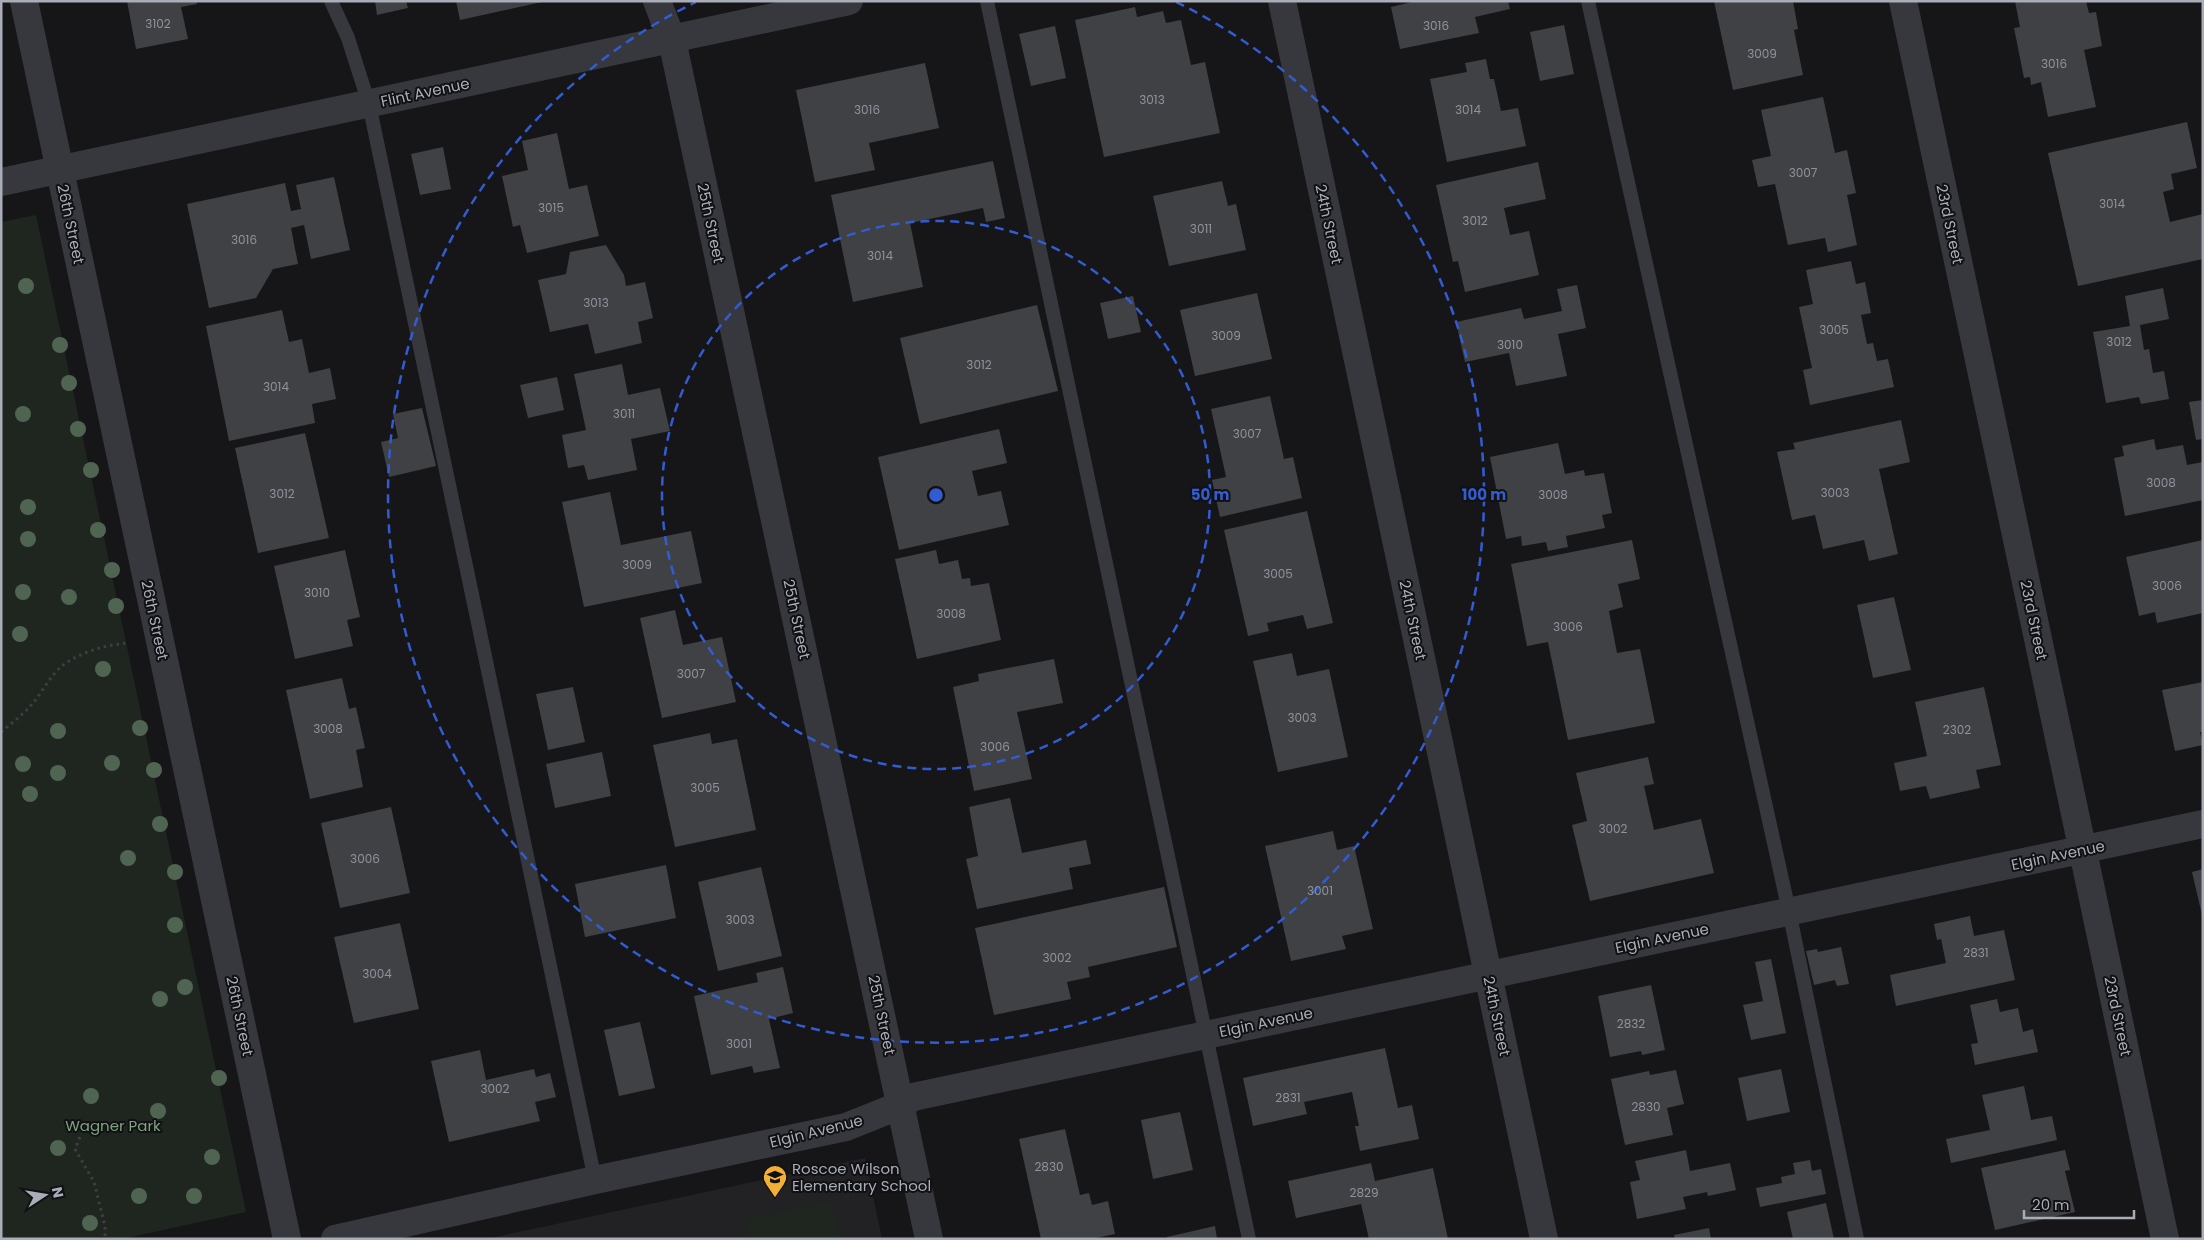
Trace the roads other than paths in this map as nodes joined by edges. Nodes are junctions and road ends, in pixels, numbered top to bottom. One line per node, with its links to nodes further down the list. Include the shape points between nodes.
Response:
1 (24, 1): 11 (street, 26th Street)
2 (331, 1): 10 (lane, via 348,38)
3 (657, 1): 9 (street, 25th Street)
4 (849, 1): 9 (street, Flint Avenue)
5 (987, 1): 17 (lane)
6 (1282, 1): 16 (street, 24th Street)
7 (1588, 1): 15 (lane)
8 (1903, 1): 14 (street, 23rd Street)
9 (672, 40): 10 (street, Flint Avenue); 18 (street, 25th Street)
10 (369, 104): 11 (street, Flint Avenue); 19 (lane)
11 (60, 170): 12 (street, Flint Avenue); 20 (street, 26th Street)
12 (1, 182)
13 (2203, 824): 14 (street, Elgin Avenue)
14 (2083, 850): 15 (street, Elgin Avenue); 26 (street, 23rd Street)
15 (1789, 911): 16 (street, Elgin Avenue); 25 (lane)
16 (1488, 974): 17 (street, Elgin Avenue); 24 (street, 24th Street)
17 (1207, 1034): 18 (street, Elgin Avenue, via 913,1097); 23 (lane)
18 (901, 1105): 19 (street, Elgin Avenue, via 846,1126); 22 (street, 25th Street)
19 (595, 1180): 21 (street, Elgin Avenue)
20 (287, 1239)
21 (335, 1239)
22 (929, 1239)
23 (1249, 1239)
24 (1544, 1239)
25 (1857, 1239)
26 (2165, 1239)

